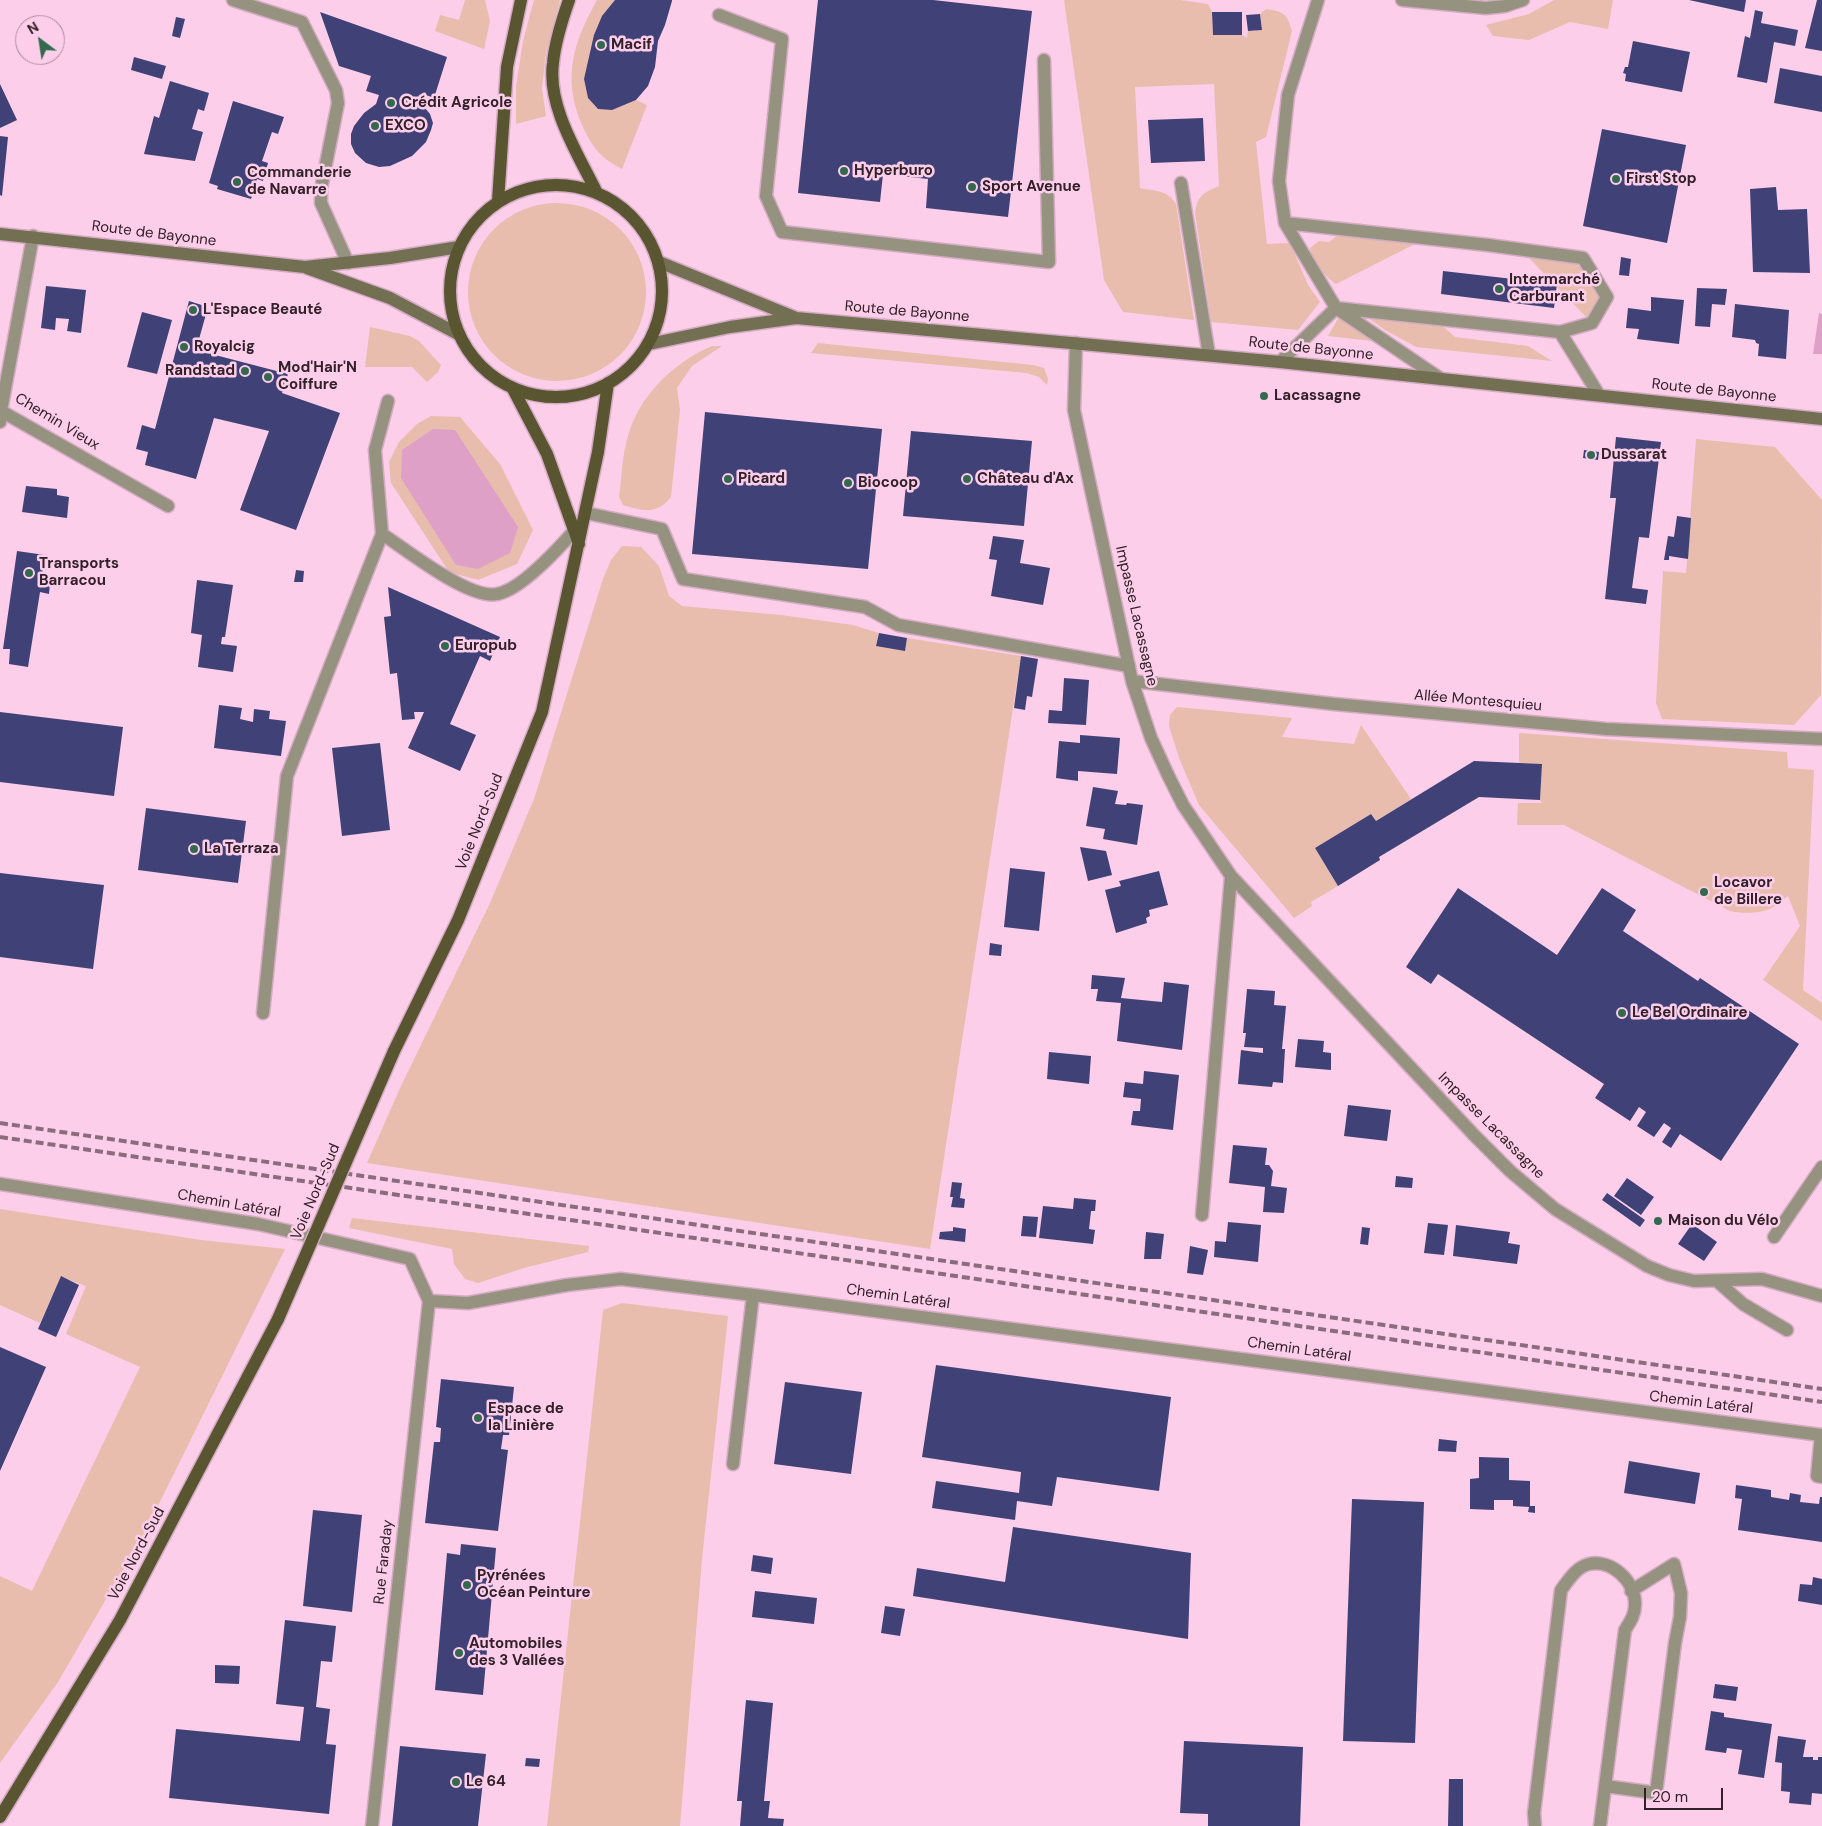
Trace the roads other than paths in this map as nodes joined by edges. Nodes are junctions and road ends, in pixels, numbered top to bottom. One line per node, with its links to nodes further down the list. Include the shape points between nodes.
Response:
1 (233, 0): 18 (street, via 302,22 336,90 338,103 321,203)
2 (521, 0): 13 (main road, via 507,67)
3 (569, 0): 9 (main road)
4 (576, 0): 9 (street)
5 (1318, 0): 14 (street, via 1288,95 1279,181)
6 (1402, 0): 7 (street, via 1486,8)
7 (1523, 0)
8 (719, 15): 10 (street, via 782,39 766,196 782,232 1049,262)
9 (562, 20): 12 (main road, via 552,64 553,86 560,117)
10 (1044, 60)
11 (1181, 183): 27 (street)
12 (596, 191): 13 (main road, via 563,184 530,187); 19 (main road, via 624,208 646,232)
13 (498, 201): 17 (main road, via 475,221)
14 (1285, 223): 21 (street); 23 (street, via 1488,244 1583,258 1607,297 1592,324)
15 (0, 234): 16 (main road, Route de Bayonne)
16 (34, 236): 20 (main road, Route de Bayonne); 34 (street, Chemin Vieux)
17 (459, 247): 18 (main road, Route de Bayonne); 24 (main road, via 450,276 450,305)
18 (348, 262): 20 (main road, Route de Bayonne)
19 (659, 262): 22 (main road, Route de Bayonne); 26 (main road, via 663,290 659,318)
20 (305, 267): 24 (main road, Route de Bayonne, via 390,298)
21 (1336, 308): 23 (street); 28 (street); 29 (street)
22 (796, 318): 25 (main road, Route de Bayonne); 26 (main road, Route de Bayonne, via 730,327)
23 (1560, 332): 32 (street)
24 (458, 334): 31 (main road, via 478,363 494,378)
25 (1076, 343): 27 (main road, Route de Bayonne); 41 (street, Impasse Lacassagne, via 1074,410)
26 (648, 344): 30 (main road, via 631,366)
27 (1209, 355): 28 (main road, Route de Bayonne)
28 (1280, 362): 29 (main road, Route de Bayonne)
29 (1440, 379): 32 (main road, Route de Bayonne)
30 (608, 383): 31 (main road, via 578,395 545,397); 37 (main road, Voie Nord-Sud)
31 (514, 389): 38 (main road, via 546,454)
32 (1599, 396): 35 (main road, Route de Bayonne)
33 (388, 401): 39 (street, via 375,450)
34 (1, 416): 36 (street, Chemin Vieux)
35 (1822, 419)
36 (168, 506)
37 (586, 514): 40 (main road, Voie Nord-Sud); 41 (street, via 662,529 683,579 865,607 898,625)
38 (574, 531): 39 (street, via 515,587 497,594 481,593 457,584); 40 (main road)
39 (382, 534): 45 (street, via 288,776)
40 (579, 544): 60 (main road, Voie Nord-Sud, bridge, via 542,712 458,920 394,1051 278,1320 120,1620)
41 (1129, 666): 42 (street, Impasse Lacassagne)
42 (1132, 681): 43 (street, Allée Montesquieu, via 1334,704 1606,729); 44 (street, Impasse Lacassagne, via 1151,738 1172,782 1194,822)
43 (1822, 739)
44 (1231, 876): 48 (street); 50 (street, Impasse Lacassagne, via 1474,1136 1531,1190 1555,1209 1647,1266 1694,1281)
45 (263, 1013)
46 (1822, 1167): 49 (street)
47 (0, 1184): 53 (street, Chemin Latéral, via 258,1224 410,1259)
48 (1202, 1215)
49 (1774, 1237)
50 (1717, 1281): 52 (street, Impasse Lacassagne, via 1762,1280); 54 (street, via 1743,1304)
51 (753, 1294): 53 (street, Chemin Latéral, via 621,1280 567,1285 468,1303); 55 (street, Chemin Latéral); 56 (street)
52 (1822, 1296)
53 (429, 1301): 61 (street, Rue Faraday)
54 (1787, 1330)
55 (1822, 1436): 57 (street, via 1817,1476)
56 (733, 1464)
57 (1822, 1477)
58 (1631, 1591): 59 (street, via 1636,1604 1626,1630); 59 (street, via 1674,1564 1681,1593 1680,1617 1656,1793); 62 (street, via 1619,1571 1604,1564 1588,1564 1572,1575 1561,1590)
59 (1605, 1786): 63 (street)
60 (0, 1817)
61 (372, 1826)
62 (1535, 1826)
63 (1600, 1826)

